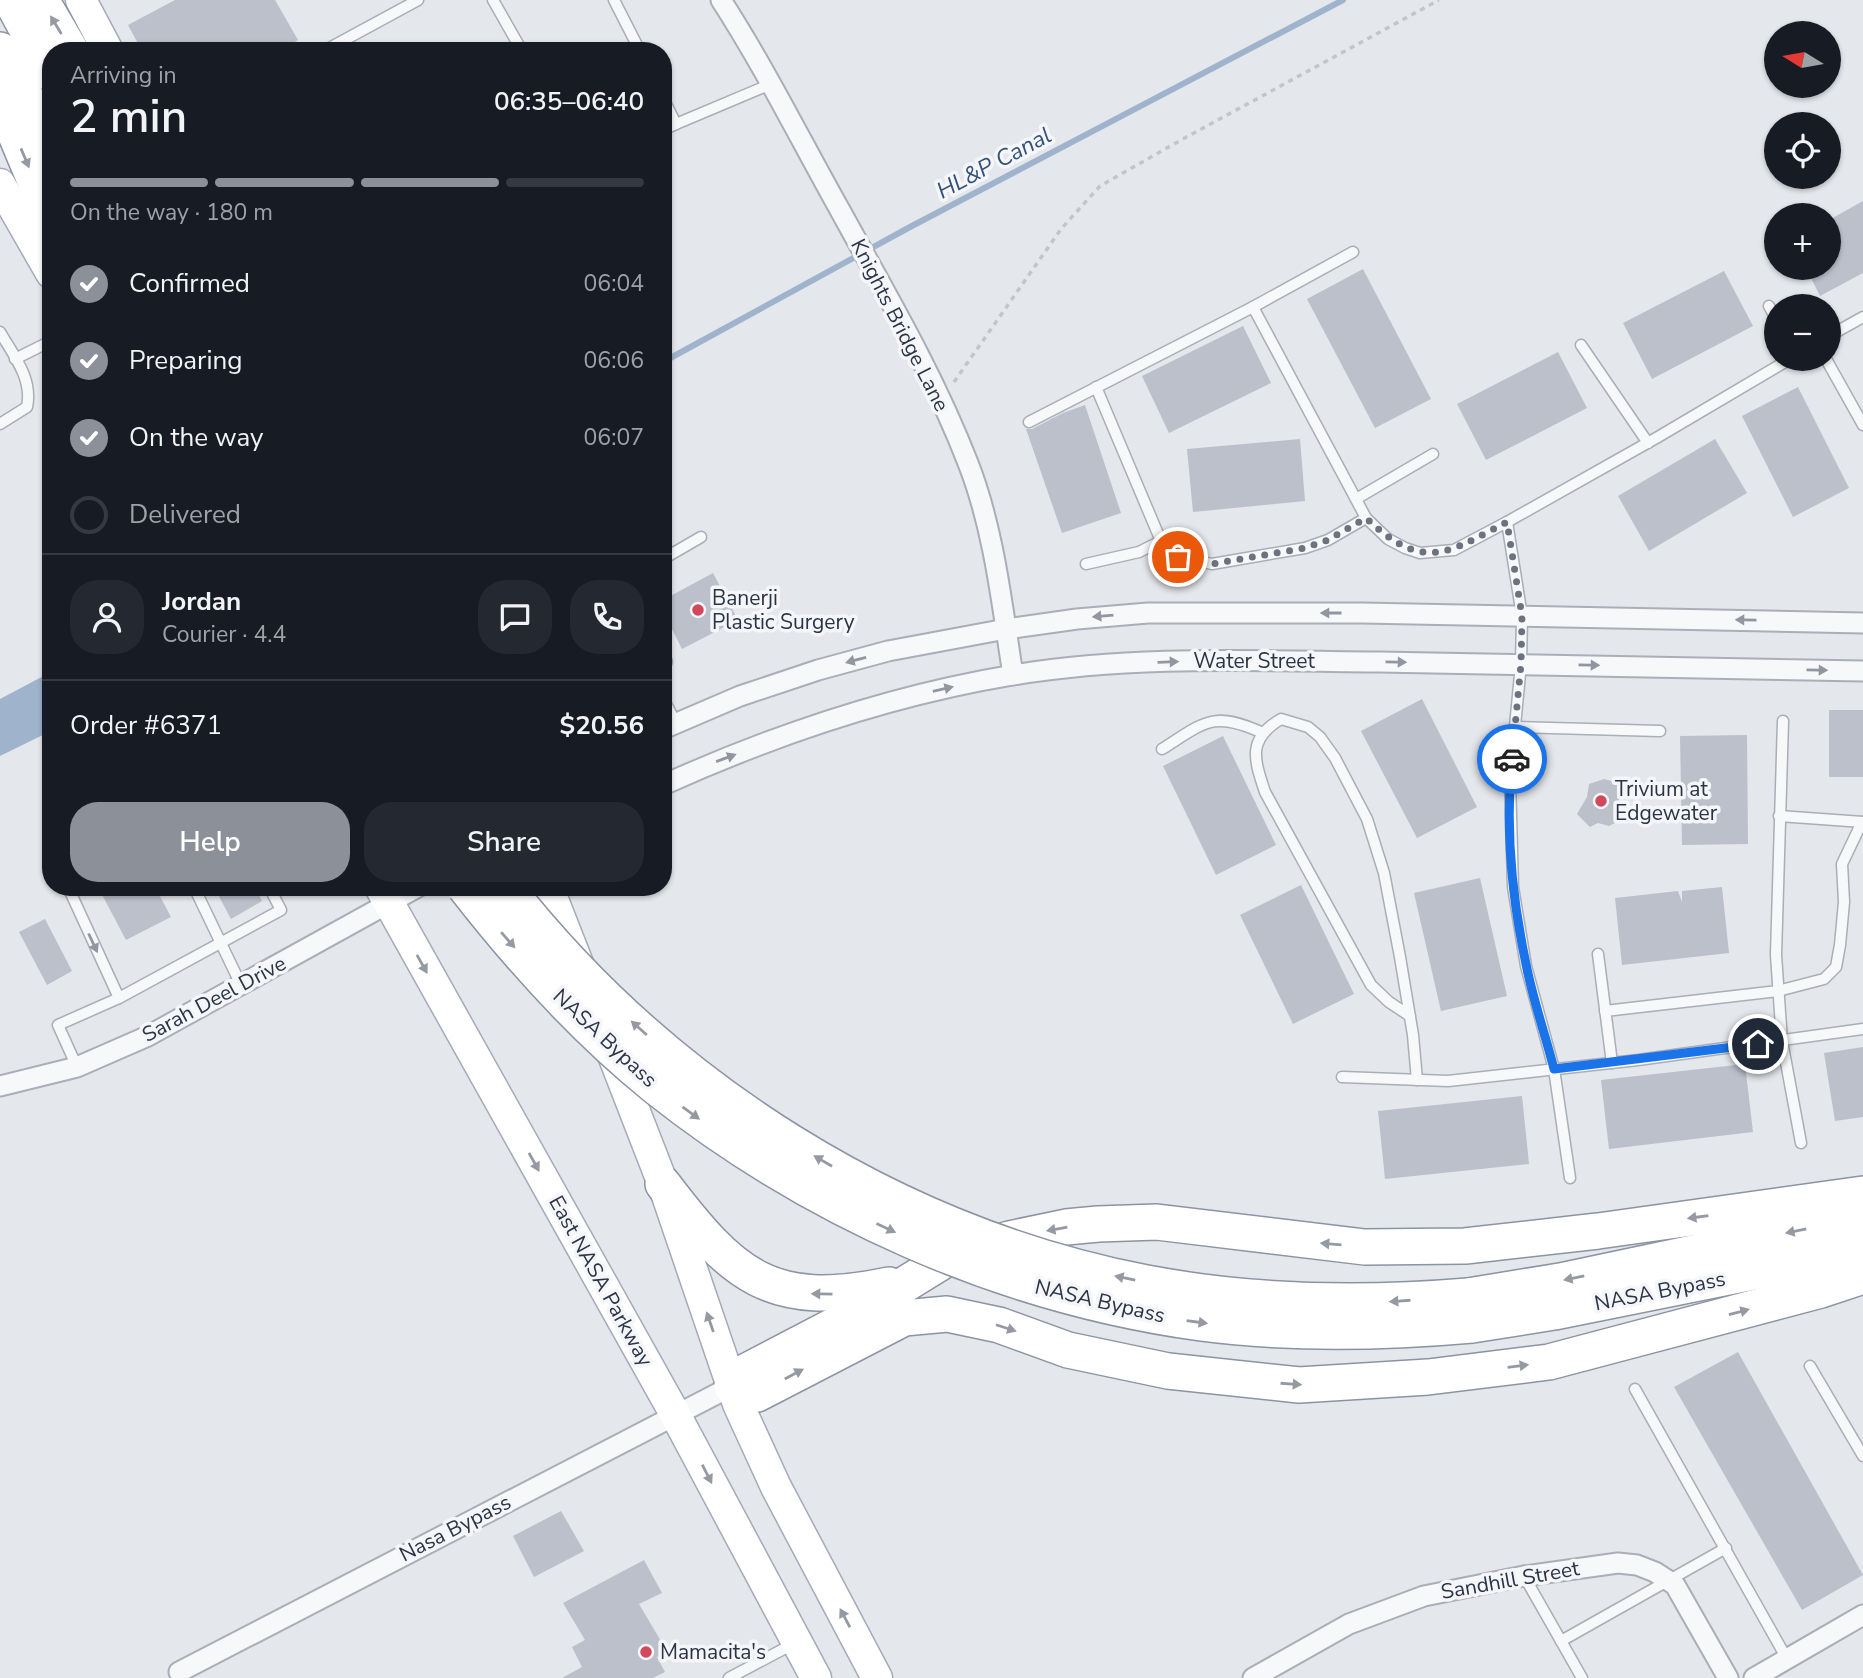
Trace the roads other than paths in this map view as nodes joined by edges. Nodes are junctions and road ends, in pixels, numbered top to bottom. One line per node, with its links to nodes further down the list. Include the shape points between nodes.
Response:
1 (11, 0): 14 (highway)
2 (41, 0): 8 (highway, one-way to 2)
3 (81, 0): 9 (main road)
4 (418, 0): 10 (lane)
5 (493, 0): 11 (lane)
6 (614, 0): 12 (lane)
7 (721, 0): 15 (street, Knights Bridge Lane)
8 (66, 42)
9 (103, 42)
10 (341, 42)
11 (517, 42)
12 (635, 42)
13 (0, 50): 19 (highway)
14 (42, 57)
15 (771, 84): 18 (lane); 49 (street, Knights Bridge Lane, via 890,299 969,464 986,521)
16 (0, 97): 22 (highway, one-way to 22)
17 (672, 116): 18 (lane)
18 (676, 124): 20 (lane)
19 (42, 126)
20 (672, 126)
21 (0, 184): 24 (main road)
22 (42, 197)
23 (1353, 252): 25 (lane)
24 (42, 257)
25 (1253, 307): 34 (lane); 40 (lane)
26 (1863, 317): 27 (lane)
27 (1841, 329)
28 (0, 332): 31 (lane)
29 (1581, 345): 38 (lane)
30 (42, 346): 31 (lane)
31 (15, 359): 36 (lane, via 30,393 27,407)
32 (1770, 371): 38 (lane)
33 (1833, 371): 37 (lane)
34 (1096, 387): 35 (lane); 44 (lane)
35 (1029, 422)
36 (0, 424)
37 (1863, 425)
38 (1648, 443): 42 (lane)
39 (1433, 454): 40 (lane)
40 (1356, 499): 41 (lane)
41 (1366, 518): 42 (lane, via 1388,539 1420,553 1454,550); 44 (lane, via 1305,548 1212,564 1178,557)
42 (1507, 522): 47 (lane)
43 (701, 537): 45 (lane)
44 (1161, 541): 46 (lane, via 1139,552)
45 (672, 554)
46 (1086, 564)
47 (1522, 616): 48 (street, one-way to 47); 49 (street, one-way to 49, via 1148,613); 50 (lane)
48 (1863, 622)
49 (1006, 629): 52 (street, Knights Bridge Lane); 54 (street, one-way to 54, via 888,651 818,670)
50 (1521, 664): 51 (street, Water Street, one-way to 51); 52 (street, Water Street, one-way to 50, via 1081,666 1206,660); 55 (lane)
51 (1863, 671)
52 (1013, 675): 59 (street, Water Street, one-way to 52, via 719,760 874,707)
53 (1783, 721): 60 (lane)
54 (672, 725)
55 (1515, 727): 56 (lane); 80 (lane, via 1510,789 1513,887 1526,966)
56 (1660, 731)
57 (1263, 733): 58 (lane, via 1233,721 1205,722); 75 (lane, via 1255,763 1265,792 1371,985); 75 (lane, via 1281,719 1308,727 1335,758 1367,819 1384,873)
58 (1162, 749)
59 (672, 781)
60 (1779, 816): 61 (lane); 72 (lane)
61 (1862, 822): 72 (lane, via 1842,864 1844,902 1836,967 1824,979)
62 (72, 896): 73 (lane, one-way to 73)
63 (198, 896): 69 (lane)
64 (274, 896): 69 (lane, via 281,910)
65 (384, 896): 71 (street, Sarah Deel Drive); 96 (main road, East NASA Parkway, one-way to 96)
66 (472, 896): 92 (highway, NASA Bypass, one-way to 92, bridge, via 566,1003 655,1085 770,1166 905,1237 1058,1293 1202,1323 1325,1332 1401,1331)
67 (514, 896): 92 (highway, NASA Bypass, one-way to 67, bridge, via 1177,1288 1062,1262 934,1217 829,1164 702,1081 613,1004)
68 (551, 896): 86 (main road)
69 (221, 943): 71 (lane); 73 (lane)
70 (1598, 954): 74 (lane)
71 (241, 985): 79 (street, Sarah Deel Drive, via 148,1036)
72 (1778, 991): 74 (lane); 77 (lane)
73 (119, 998): 79 (lane, via 58,1026)
74 (1605, 1011): 78 (lane)
75 (1410, 1016): 82 (lane)
76 (1863, 1029): 77 (lane)
77 (1782, 1041): 78 (lane); 84 (lane)
78 (1612, 1063): 80 (lane)
79 (77, 1067): 83 (street, Sarah Deel Drive)
80 (1554, 1069): 82 (lane); 85 (lane)
81 (1342, 1077): 82 (lane)
82 (1417, 1080)
83 (0, 1086)
84 (1801, 1143)
85 (1570, 1178)
86 (663, 1184): 91 (highway, one-way to 86, via 840,1294 783,1289 748,1273 714,1246); 94 (main road, one-way to 86)
87 (1863, 1194): 91 (highway, one-way to 91, via 1465,1246 1365,1247 1171,1223 1098,1224 979,1247 946,1259)
88 (1863, 1217): 92 (highway, NASA Bypass, one-way to 92, via 1560,1281)
89 (1863, 1250): 92 (highway, NASA Bypass, via 1517,1320)
90 (1863, 1276): 94 (highway, one-way to 90, via 757,1394 904,1318 947,1314 999,1325 1068,1350 1168,1371 1299,1385 1428,1377 1549,1362)
91 (913, 1279): 94 (highway, via 747,1371)
92 (1470, 1310)
93 (1810, 1366): 97 (lane)
94 (732, 1386): 96 (street, Nasa Bypass); 108 (main road, one-way to 94, via 776,1486)
95 (1635, 1389): 98 (lane)
96 (675, 1414): 103 (main road, East NASA Parkway, one-way to 103); 105 (street, Nasa Bypass)
97 (1863, 1456)
98 (1726, 1548): 100 (lane); 104 (lane)
99 (1524, 1576): 100 (street, Sandhill Street, via 1618,1563 1637,1565); 102 (lane); 109 (street, Sandhill Street, via 1424,1596 1349,1624)
100 (1668, 1580): 102 (lane); 111 (street, Sandhill Street)
101 (1863, 1615): 104 (street)
102 (1560, 1641): 110 (lane)
103 (797, 1642): 106 (lane); 107 (main road, East NASA Parkway)
104 (1787, 1659): 112 (street)
105 (179, 1672)
106 (729, 1678)
107 (816, 1678)
108 (877, 1678)
109 (1253, 1678)
110 (1582, 1678)
111 (1728, 1678)
112 (1754, 1678)

